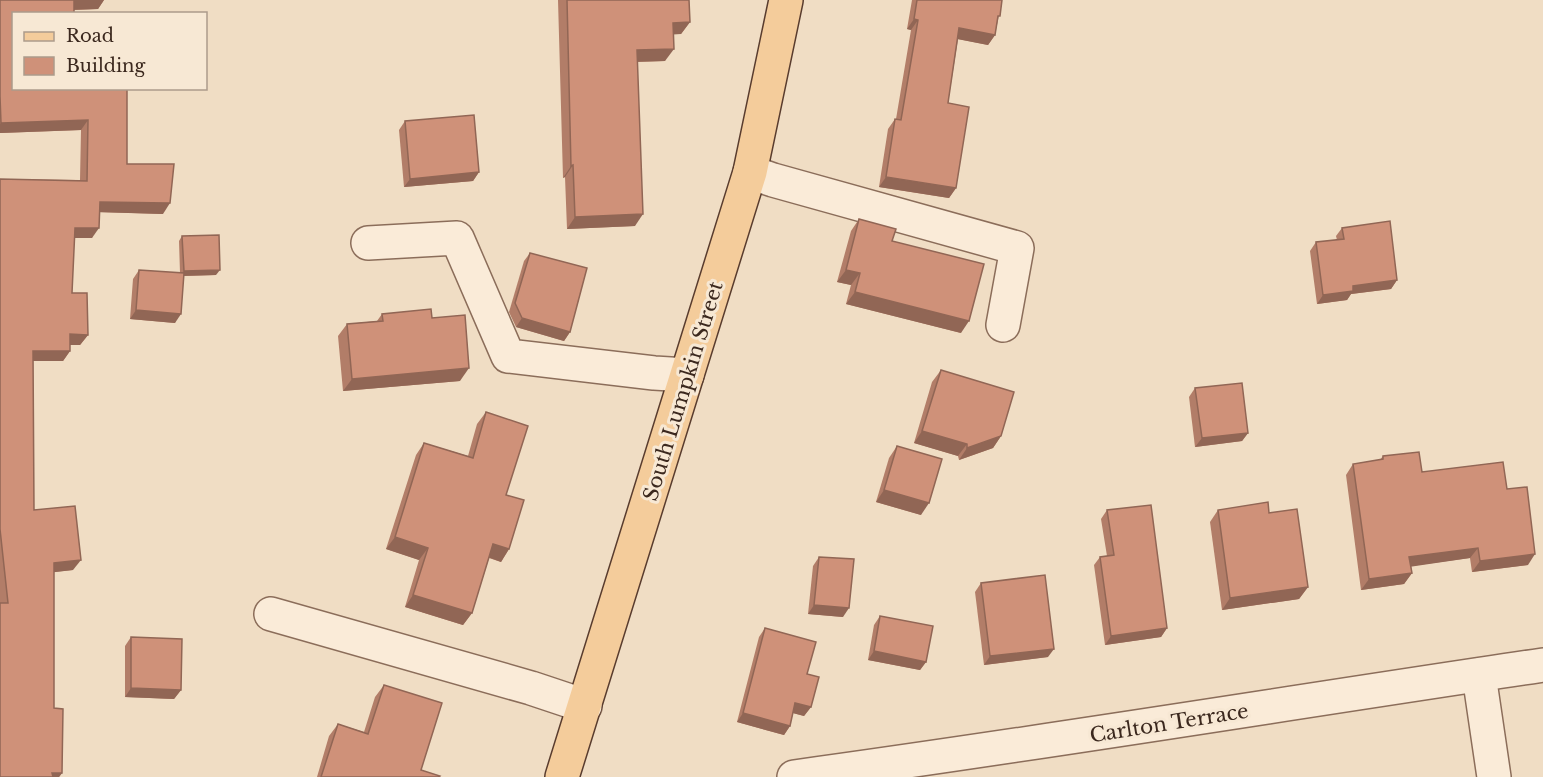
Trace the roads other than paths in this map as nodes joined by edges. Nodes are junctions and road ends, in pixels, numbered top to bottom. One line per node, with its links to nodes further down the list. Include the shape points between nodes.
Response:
1 (786, 0): 2 (main road, South Lumpkin Street)
2 (750, 172): 4 (street, via 1017,248); 5 (main road, South Lumpkin Street)
3 (368, 243): 5 (street, via 457,238 508,356)
4 (1003, 325)
5 (687, 375): 9 (main road, South Lumpkin Street)
6 (271, 614): 9 (street)
7 (1543, 665): 8 (street, Carlton Terrace)
8 (1479, 675): 11 (street, Carlton Terrace); 12 (street)
9 (585, 706): 10 (main road, South Lumpkin Street)
10 (562, 777)
11 (794, 777)
12 (1494, 777)

